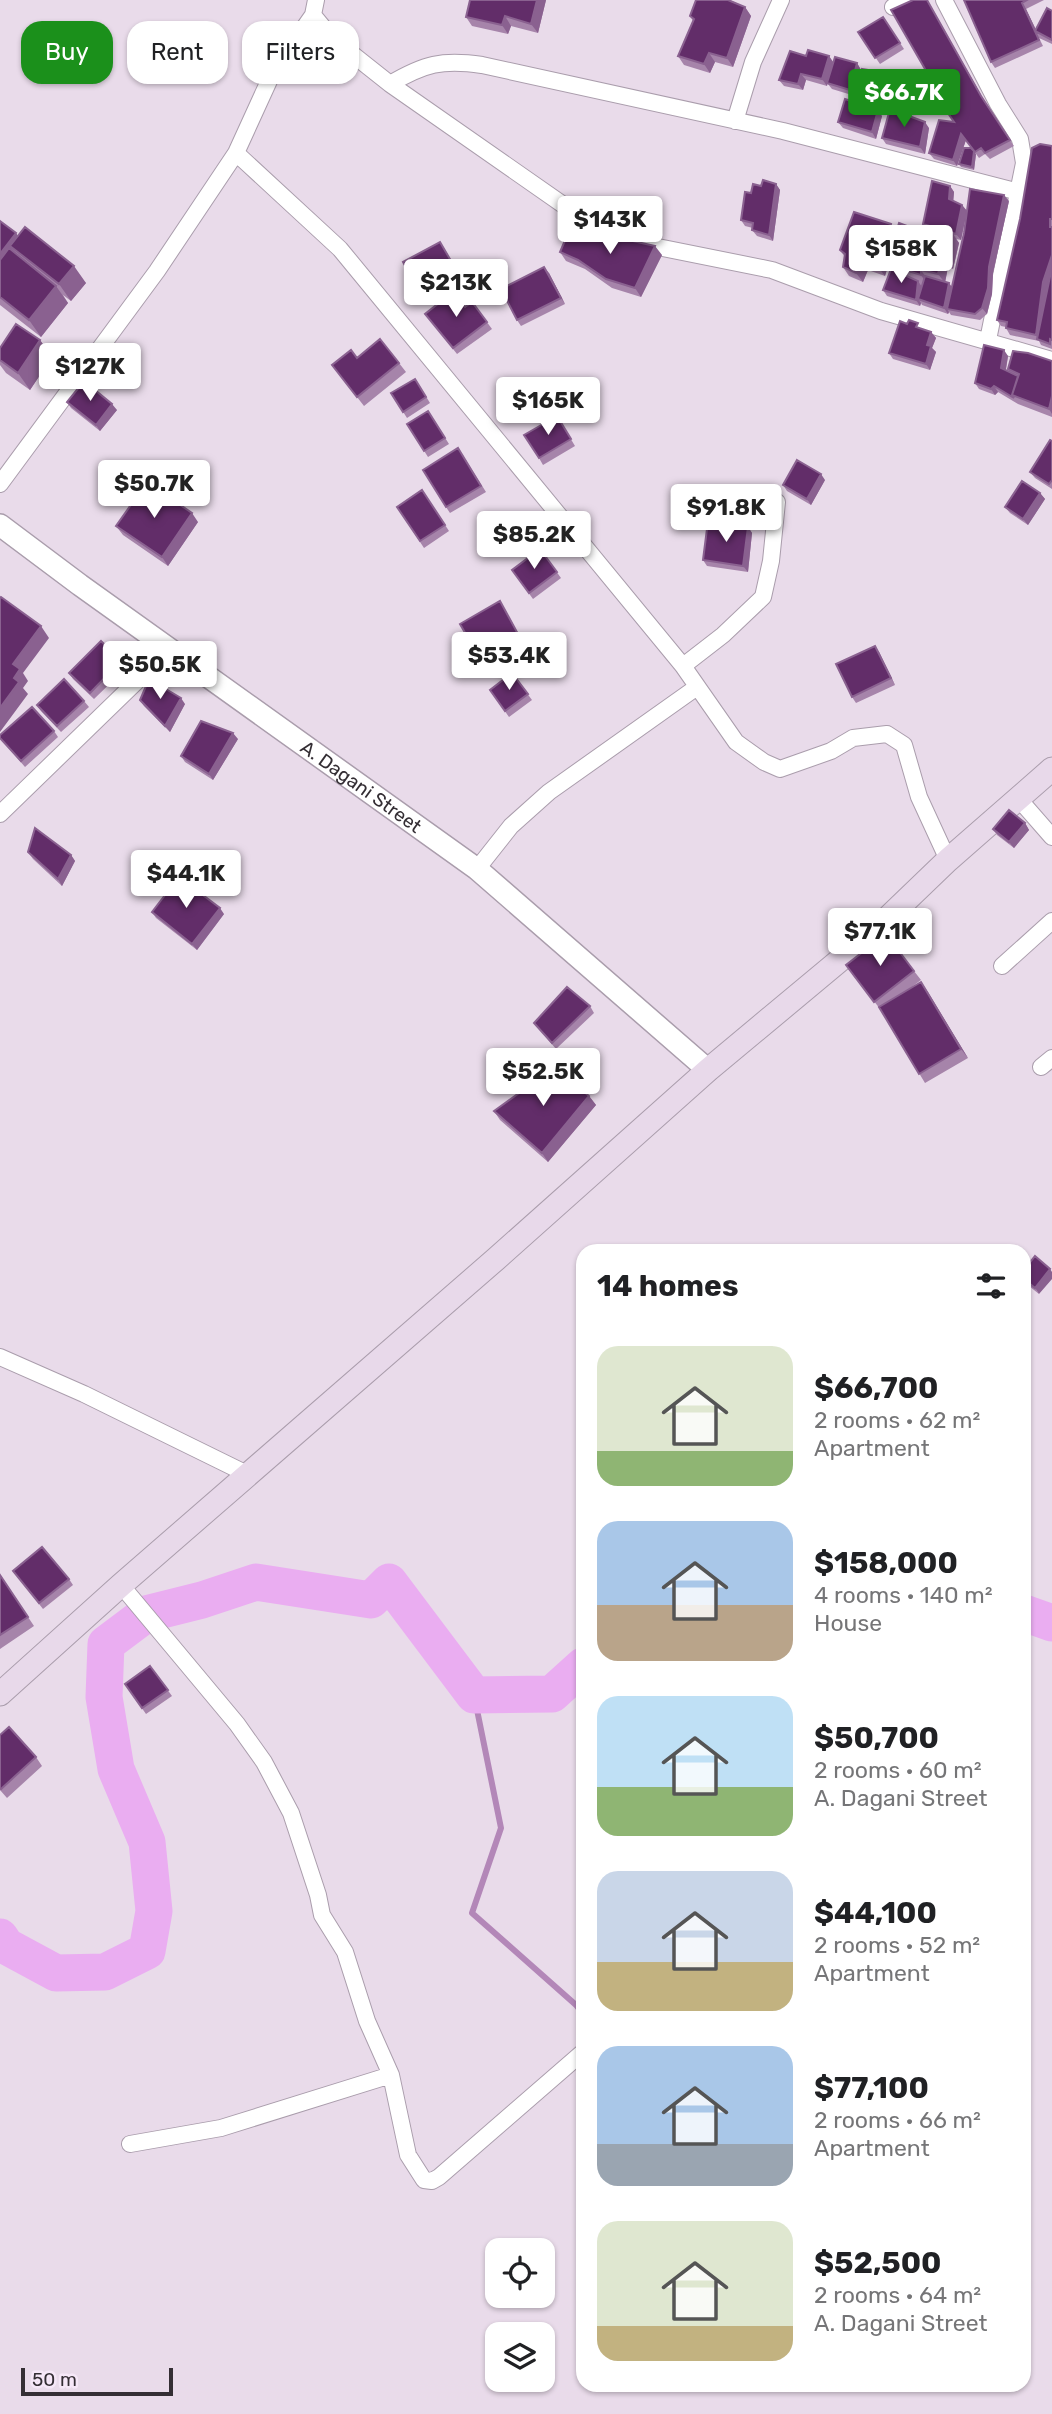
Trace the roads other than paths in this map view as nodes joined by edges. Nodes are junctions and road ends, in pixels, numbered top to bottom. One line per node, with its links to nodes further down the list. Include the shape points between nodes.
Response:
1 (781, 0): 7 (street, via 753,62)
2 (915, 0): 5 (street)
3 (944, 0): 9 (street, via 1020,139 1024,163)
4 (315, 7): 6 (street, via 332,38); 8 (street, via 273,72)
5 (893, 7)
6 (390, 84): 7 (street, via 415,69 455,61); 10 (street, via 602,232 772,270 881,311)
7 (735, 121): 9 (street)
8 (236, 153): 12 (street, via 157,271); 16 (street, via 340,249)
9 (1019, 192): 10 (street)
10 (988, 340): 11 (street)
11 (1052, 360)
12 (0, 484)
13 (777, 502): 16 (street, via 763,597)
14 (0, 525): 15 (street, A. Dagani Street)
15 (170, 649): 20 (street); 23 (street, A. Dagani Street)
16 (683, 666): 17 (street)
17 (697, 687): 22 (street, via 736,741 780,768 831,751 853,738 887,734 904,746 919,797); 23 (street, via 549,792 511,825)
18 (1052, 769): 19 (main road)
19 (1018, 799): 21 (street); 22 (main road)
20 (0, 814)
21 (1052, 837)
22 (948, 860): 26 (main road, via 870,935)
23 (478, 869): 26 (street, A. Dagani Street)
24 (1052, 922): 25 (street)
25 (1002, 966)
26 (708, 1070): 28 (main road)
27 (0, 1357): 28 (street)
28 (249, 1475): 29 (main road)
29 (126, 1590): 30 (main road); 32 (street, via 264,1762 291,1813 322,1915 345,1952)
30 (0, 1694)
31 (576, 2058): 32 (street, via 439,2177 427,2182 408,2155)
32 (391, 2076): 33 (street, via 221,2128)
33 (131, 2144)

